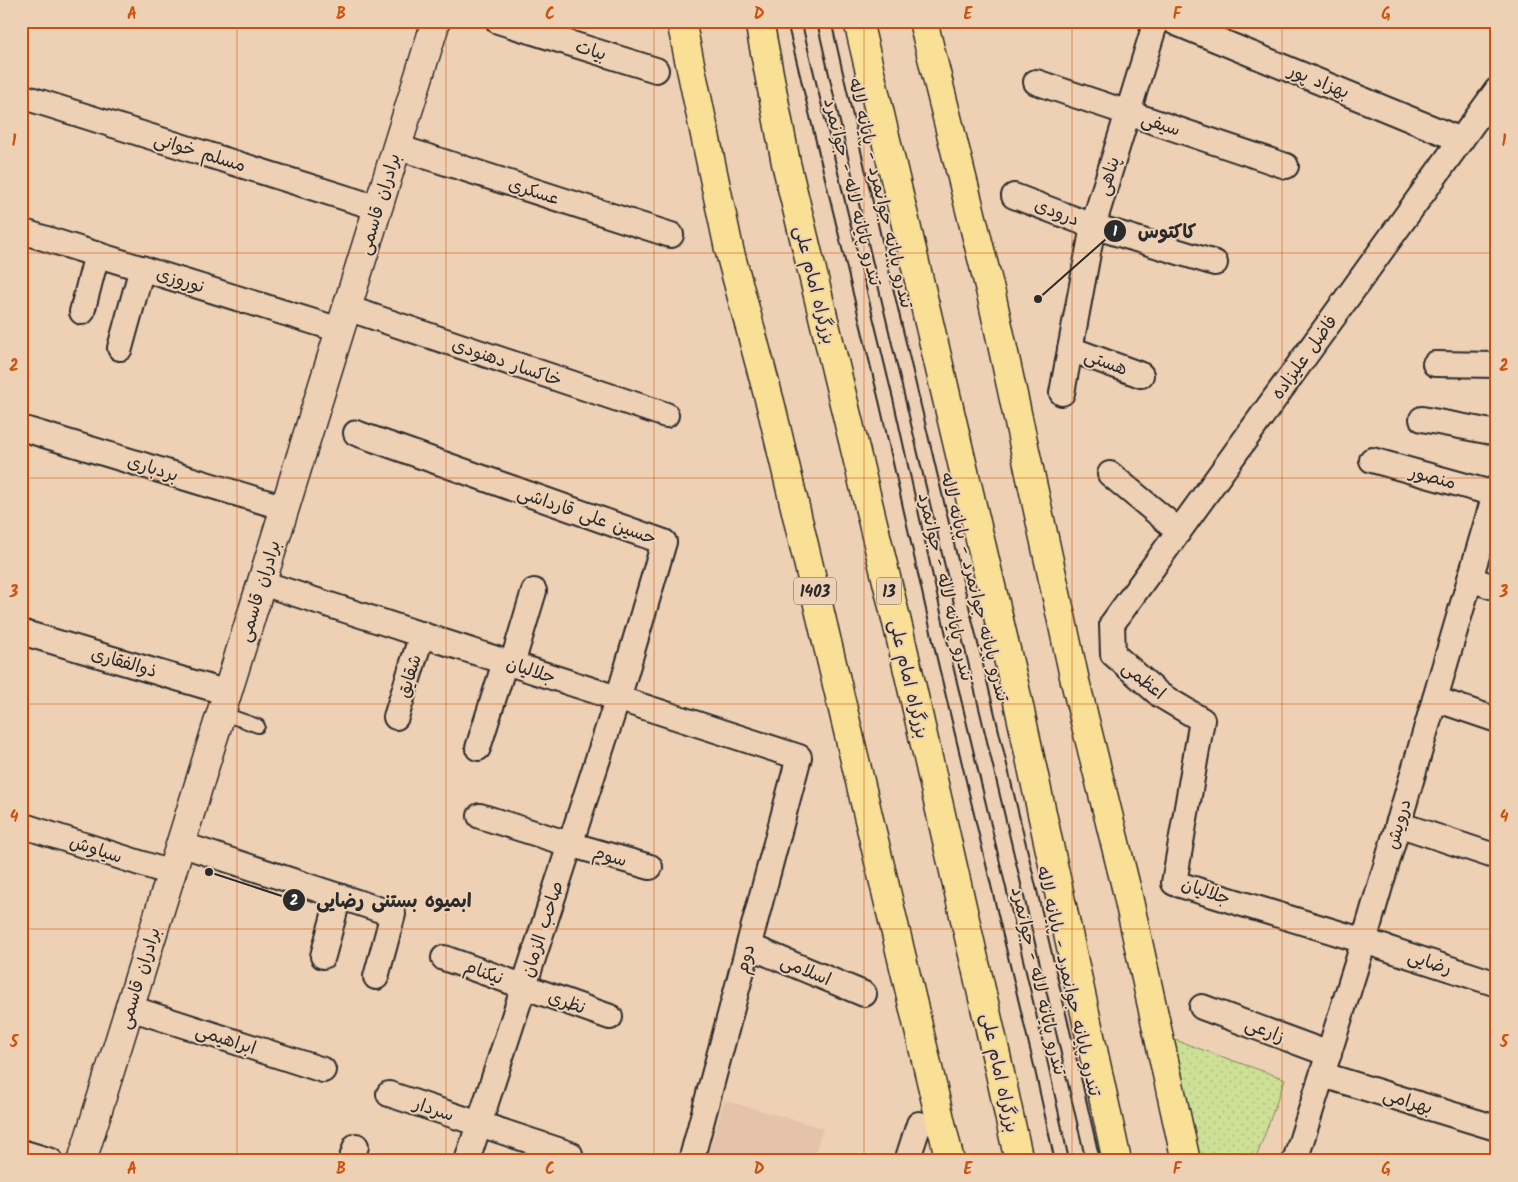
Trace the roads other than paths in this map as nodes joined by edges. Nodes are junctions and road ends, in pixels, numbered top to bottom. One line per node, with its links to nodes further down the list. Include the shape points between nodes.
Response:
1 (436, 21): 16 (main road, برادران قاسمی)
2 (498, 21): 10 (street, بیات)
3 (681, 21): 95 (highway, 1403, via 729,249 771,406)
4 (759, 21): 96 (highway, بزرگراه امام علی / 13, via 786,163 905,660)
5 (794, 21): 97 (lane, تندرو پایانه لاله - جوانمرد, via 887,404)
6 (824, 21): 98 (lane, تندرو پایانه جوانمرد - پایانه لاله)
7 (858, 21): 99 (highway, via 1015,688)
8 (923, 21): 100 (highway, via 992,298 1075,681 1126,887)
9 (1166, 22): 14 (street, پناهی); 15 (street, بهزاد پور)
10 (656, 70)
11 (1036, 82): 14 (street, سیفی)
12 (1497, 90): 15 (street, فاضل علیزاده)
13 (21, 96): 19 (street, مسلم خوانی)
14 (1128, 113): 17 (street, سیفی); 20 (street, پناهی)
15 (1461, 140): 43 (street, فاضل علیزاده)
16 (397, 147): 19 (main road, برادران قاسمی); 22 (street, عسکری)
17 (1286, 166)
18 (1014, 196): 20 (street, درودی)
19 (378, 208): 27 (main road, برادران قاسمی)
20 (1093, 226): 24 (street, درودی); 29 (street, پناهی)
21 (21, 231): 23 (street, نوروزی)
22 (671, 234)
23 (97, 254): 25 (street, نوروزی); 26 (street)
24 (1215, 263)
25 (142, 268): 27 (street, نوروزی); 28 (street)
26 (82, 312)
27 (344, 319): 34 (street, خاکسار دهنودی); 42 (main road, برادران قاسمی)
28 (120, 348)
29 (1070, 349): 32 (street, هستی); 33 (street, پناهی)
30 (1435, 364): 31 (street)
31 (1497, 365)
32 (1141, 375)
33 (1062, 393)
34 (666, 415)
35 (1422, 419): 37 (street)
36 (21, 428): 42 (street, بردباری)
37 (1497, 432)
38 (356, 433): 52 (street, حسین علی قارداشی, via 664,542)
39 (1372, 460): 41 (street, منصور)
40 (1110, 474): 43 (street)
41 (1494, 503): 44 (street, درویش)
42 (285, 508): 45 (main road, برادران قاسمی)
43 (1179, 531): 48 (street, فاضل علیزاده)
44 (1470, 579): 46 (street); 53 (street, درویش)
45 (262, 583): 50 (street, جلالیان); 54 (main road, برادران قاسمی)
46 (1497, 588)
47 (534, 591): 51 (street)
48 (1112, 624): 56 (street, اعظمی, via 1113,654 1160,694)
49 (21, 632): 54 (street, ذوالفقاری)
50 (422, 634): 51 (street, جلالیان); 55 (street, شقایق)
51 (509, 663): 52 (street, جلالیان); 59 (street)
52 (617, 698): 60 (street, جلالیان); 65 (street, صاحب الزمان)
53 (1435, 699): 57 (street); 62 (street, درویش)
54 (224, 703): 58 (lane); 64 (main road, برادران قاسمی)
55 (396, 717)
56 (1202, 720): 70 (street, جلالیان, via 1174,883)
57 (1497, 720)
58 (258, 726)
59 (478, 748)
60 (799, 757): 71 (street, دوم)
61 (480, 816): 65 (street)
62 (1398, 824): 66 (street); 70 (street, درویش)
63 (21, 825): 68 (street, سیاوش)
64 (180, 844): 68 (main road, برادران قاسمی); 69 (street)
65 (569, 844): 67 (street, سوم); 76 (street, صاحب الزمان)
66 (1497, 857)
67 (650, 867)
68 (171, 873): 79 (main road, برادران قاسمی)
69 (339, 896): 72 (street); 74 (street, via 392,914)
70 (1364, 941): 75 (street, رضایی); 81 (street, درویش)
71 (749, 946): 77 (street, اسلامی); 93 (street, دوم)
72 (322, 956)
73 (444, 958): 76 (street, نیکنام)
74 (376, 977)
75 (1497, 984)
76 (524, 986): 80 (street, نظری); 84 (street, صاحب الزمان)
77 (864, 994)
78 (1202, 1007): 81 (street, زارعی)
79 (130, 1008): 82 (street, ابراهیمی); 91 (main road, برادران قاسمی)
80 (610, 1017)
81 (1326, 1065): 86 (street, بهرامی); 89 (street, درویش)
82 (322, 1070)
83 (389, 1094): 84 (street, سردار)
84 (479, 1124): 88 (street, سردار); 92 (street, صاحب الزمان)
85 (919, 1124): 94 (street)
86 (1493, 1127)
87 (21, 1152): 90 (street)
88 (570, 1154)
89 (1301, 1159)
90 (51, 1161)
91 (82, 1161)
92 (467, 1161)
93 (691, 1161)
94 (907, 1161)
95 (950, 1161)
96 (1019, 1161)
97 (1062, 1161)
98 (1093, 1161)
99 (1117, 1161)
100 (1186, 1161)

